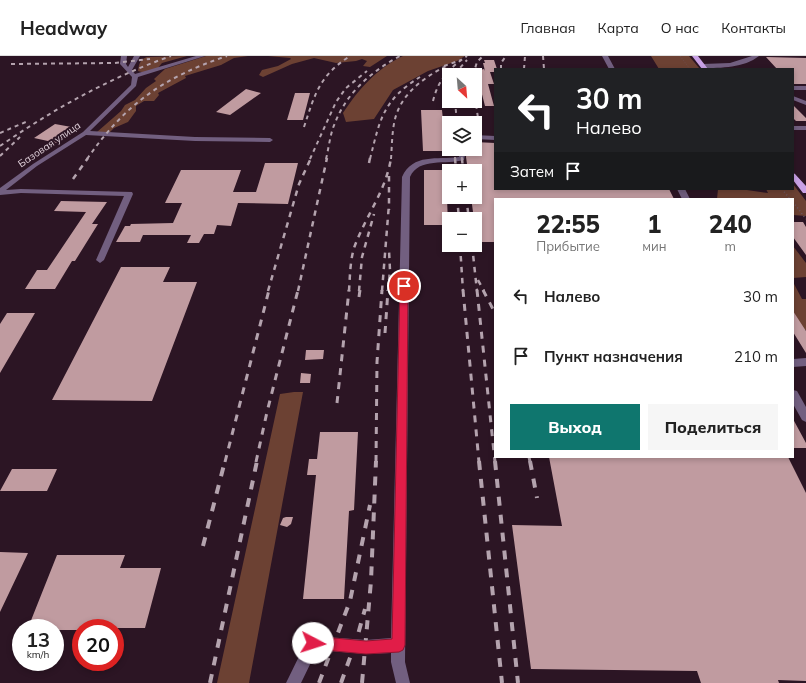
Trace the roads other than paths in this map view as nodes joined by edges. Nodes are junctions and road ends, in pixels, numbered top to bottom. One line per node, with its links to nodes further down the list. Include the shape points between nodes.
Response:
1 (124, 56): 9 (lane, via 123,64)
2 (137, 56): 9 (lane)
3 (202, 56): 10 (lane)
4 (605, 56): 7 (lane)
5 (695, 56): 8 (main road)
6 (756, 56): 8 (lane, via 743,62)
7 (611, 68)
8 (704, 68)
9 (129, 70): 10 (lane)
10 (135, 76): 17 (lane, Базовая улица, via 134,84)
11 (796, 88): 12 (lane)
12 (806, 88)
13 (794, 98): 14 (lane)
14 (806, 103)
15 (794, 128): 16 (lane)
16 (806, 128)
17 (85, 134): 20 (lane); 24 (lane, Базовая улица, via 35,165)
18 (482, 137): 19 (lane)
19 (494, 138)
20 (270, 140)
21 (462, 156): 30 (lane, via 462,159 412,166 406,177)
22 (794, 176): 23 (main road)
23 (806, 191)
24 (0, 192): 25 (lane, via 128,194)
25 (100, 260)
26 (806, 362): 27 (lane)
27 (794, 363)
28 (794, 396): 29 (lane)
29 (806, 418)
30 (399, 645): 31 (lane, via 366,647 313,643); 32 (lane, via 398,662)
31 (294, 683)
32 (403, 683)

